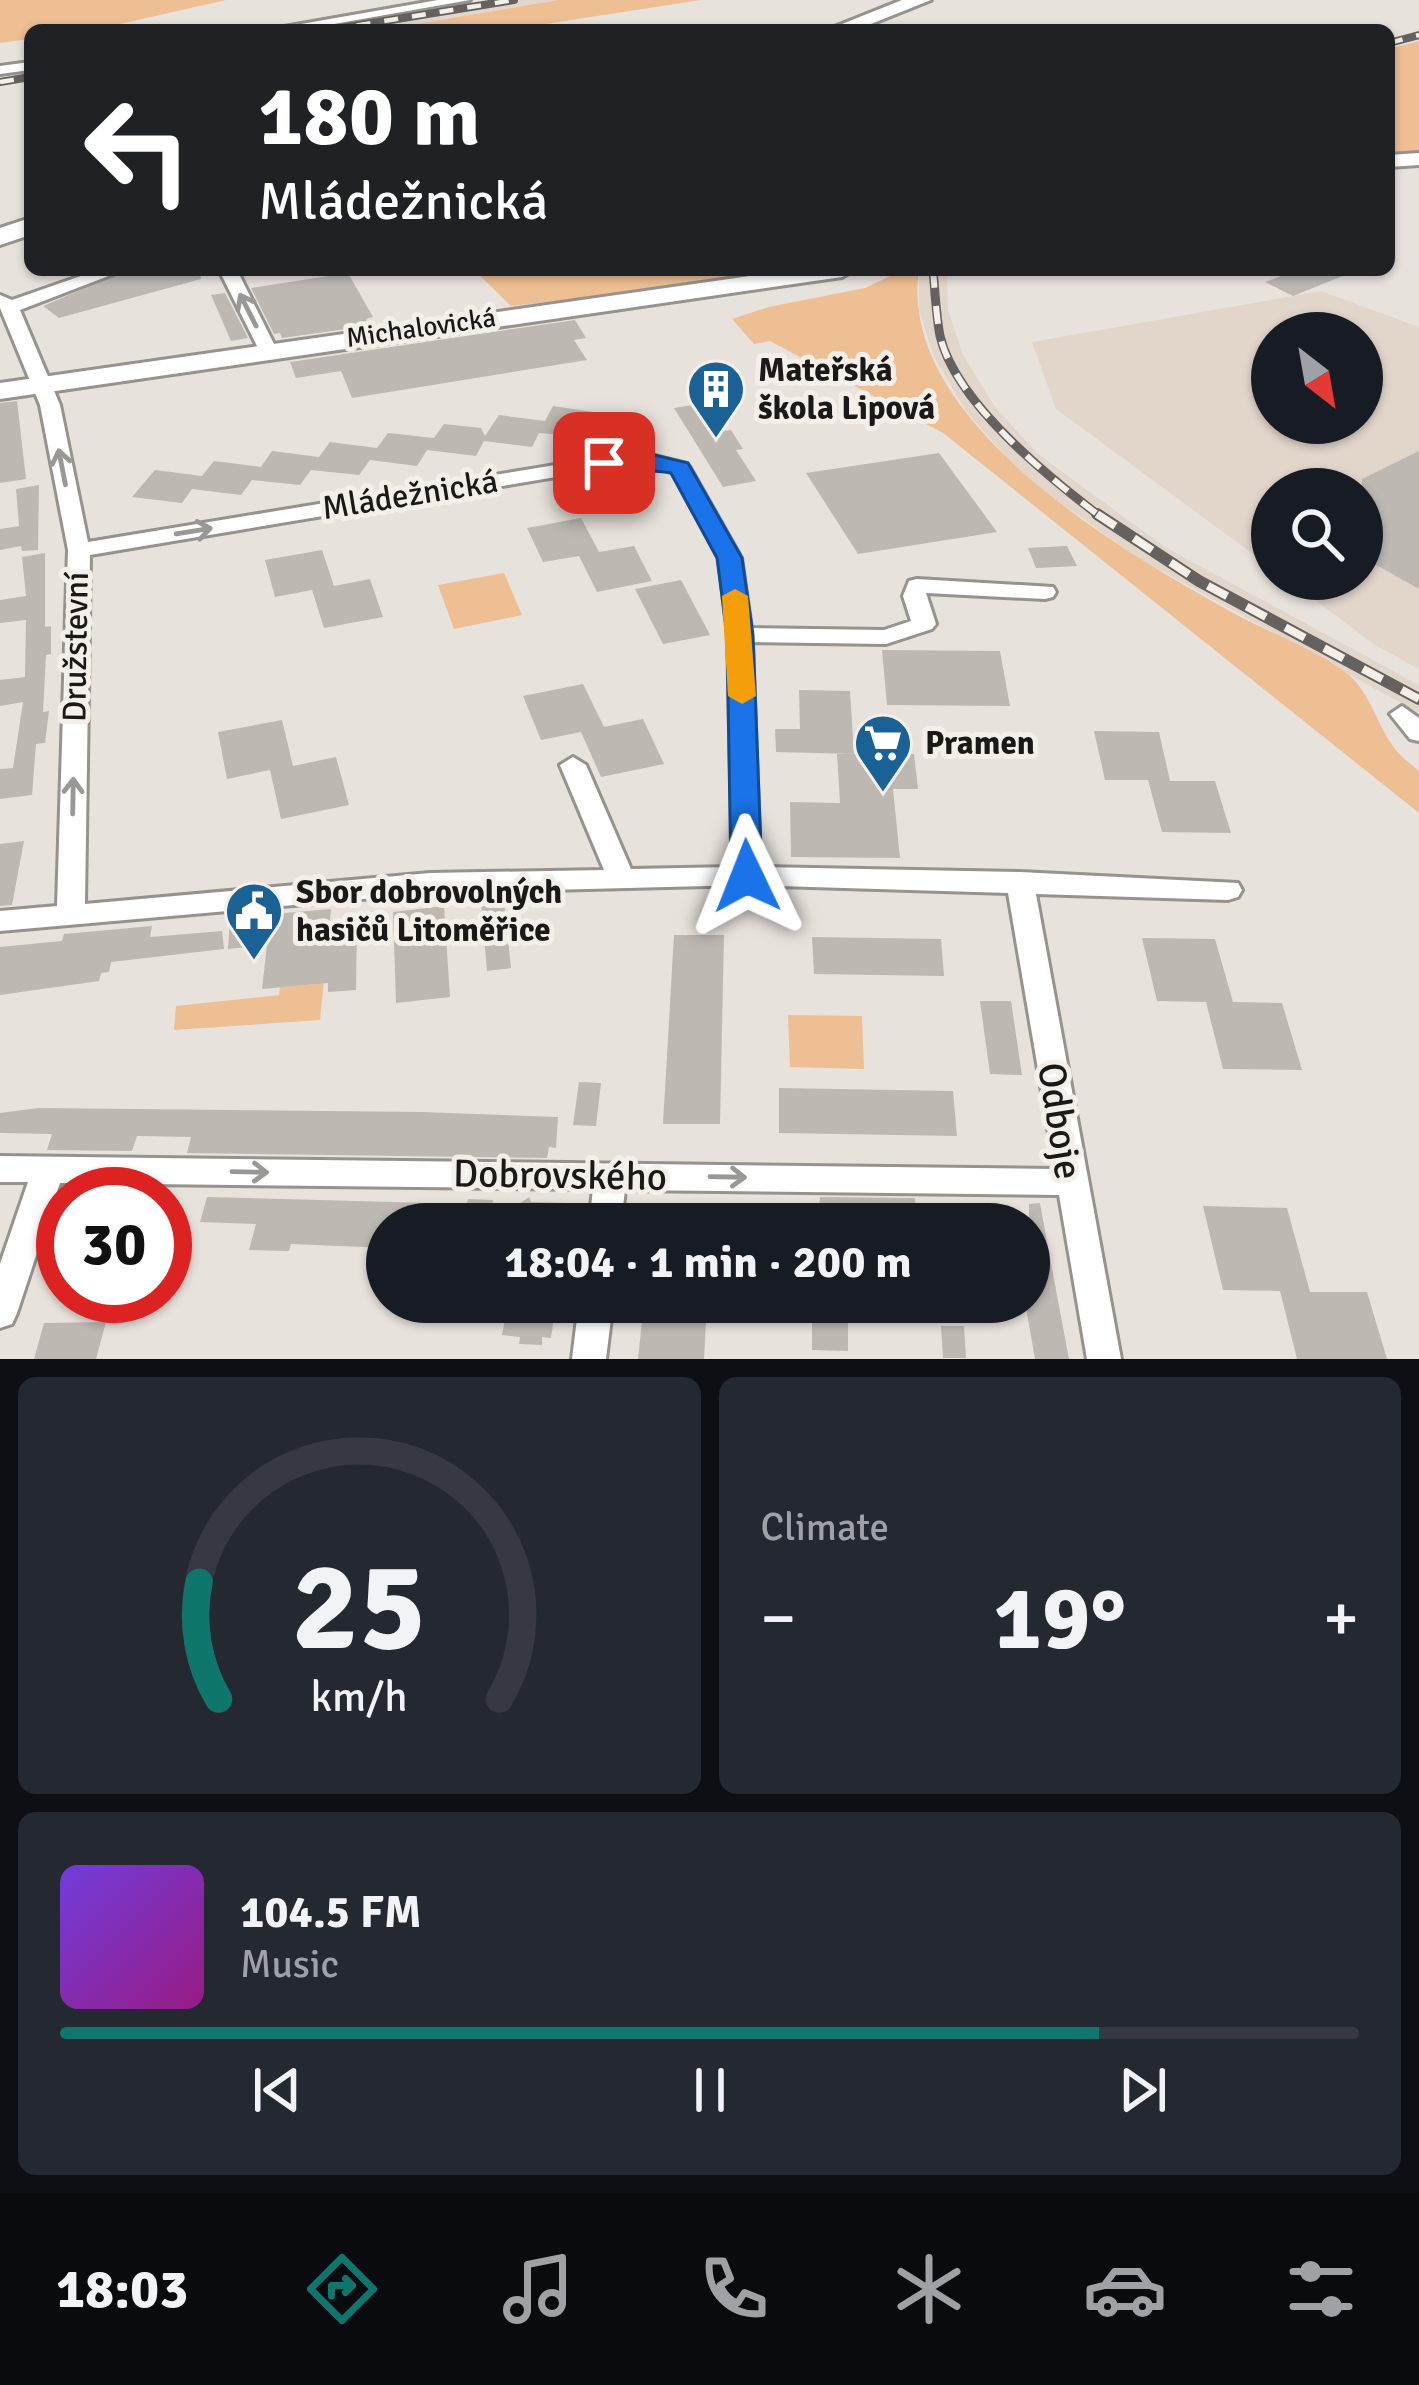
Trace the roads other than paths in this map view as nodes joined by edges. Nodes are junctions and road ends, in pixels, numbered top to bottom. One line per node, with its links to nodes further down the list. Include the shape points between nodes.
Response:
1 (464, 0): 3 (street)
2 (921, 0): 4 (main road)
3 (312, 24)
4 (854, 24)
5 (95, 276): 8 (street)
6 (231, 276): 9 (street, one-way to 6)
7 (799, 276): 9 (street, Michalovická)
8 (5, 303): 10 (street, Družstevní)
9 (268, 350): 10 (street, Michalovická)
10 (42, 385): 11 (street, Michalovická); 12 (street, Družstevní, one-way to 10)
11 (0, 392)
12 (79, 550): 14 (street, Mládežnická, one-way to 14, via 646,460 680,468 730,558); 20 (street, Družstevní, one-way to 12)
13 (1045, 592): 14 (street, via 917,586 925,624 886,637)
14 (740, 635): 16 (street, Mládežnická)
15 (573, 765): 17 (street)
16 (747, 876): 17 (street); 18 (street)
17 (622, 879): 20 (street, via 430,883)
18 (1021, 882): 19 (street); 26 (street, Odboje)
19 (1228, 890)
20 (71, 913): 21 (street)
21 (0, 921)
22 (0, 1169): 23 (street, Dobrovského)
23 (36, 1169)
24 (192, 1171): 25 (street, Dobrovského, one-way to 25)
25 (611, 1176): 26 (street, Dobrovského, one-way to 26); 27 (street)
26 (1070, 1182): 32 (street, Odboje)
27 (608, 1203)
28 (36, 1207): 29 (street)
29 (0, 1313)
30 (593, 1323): 31 (street)
31 (589, 1359)
32 (1105, 1359)

